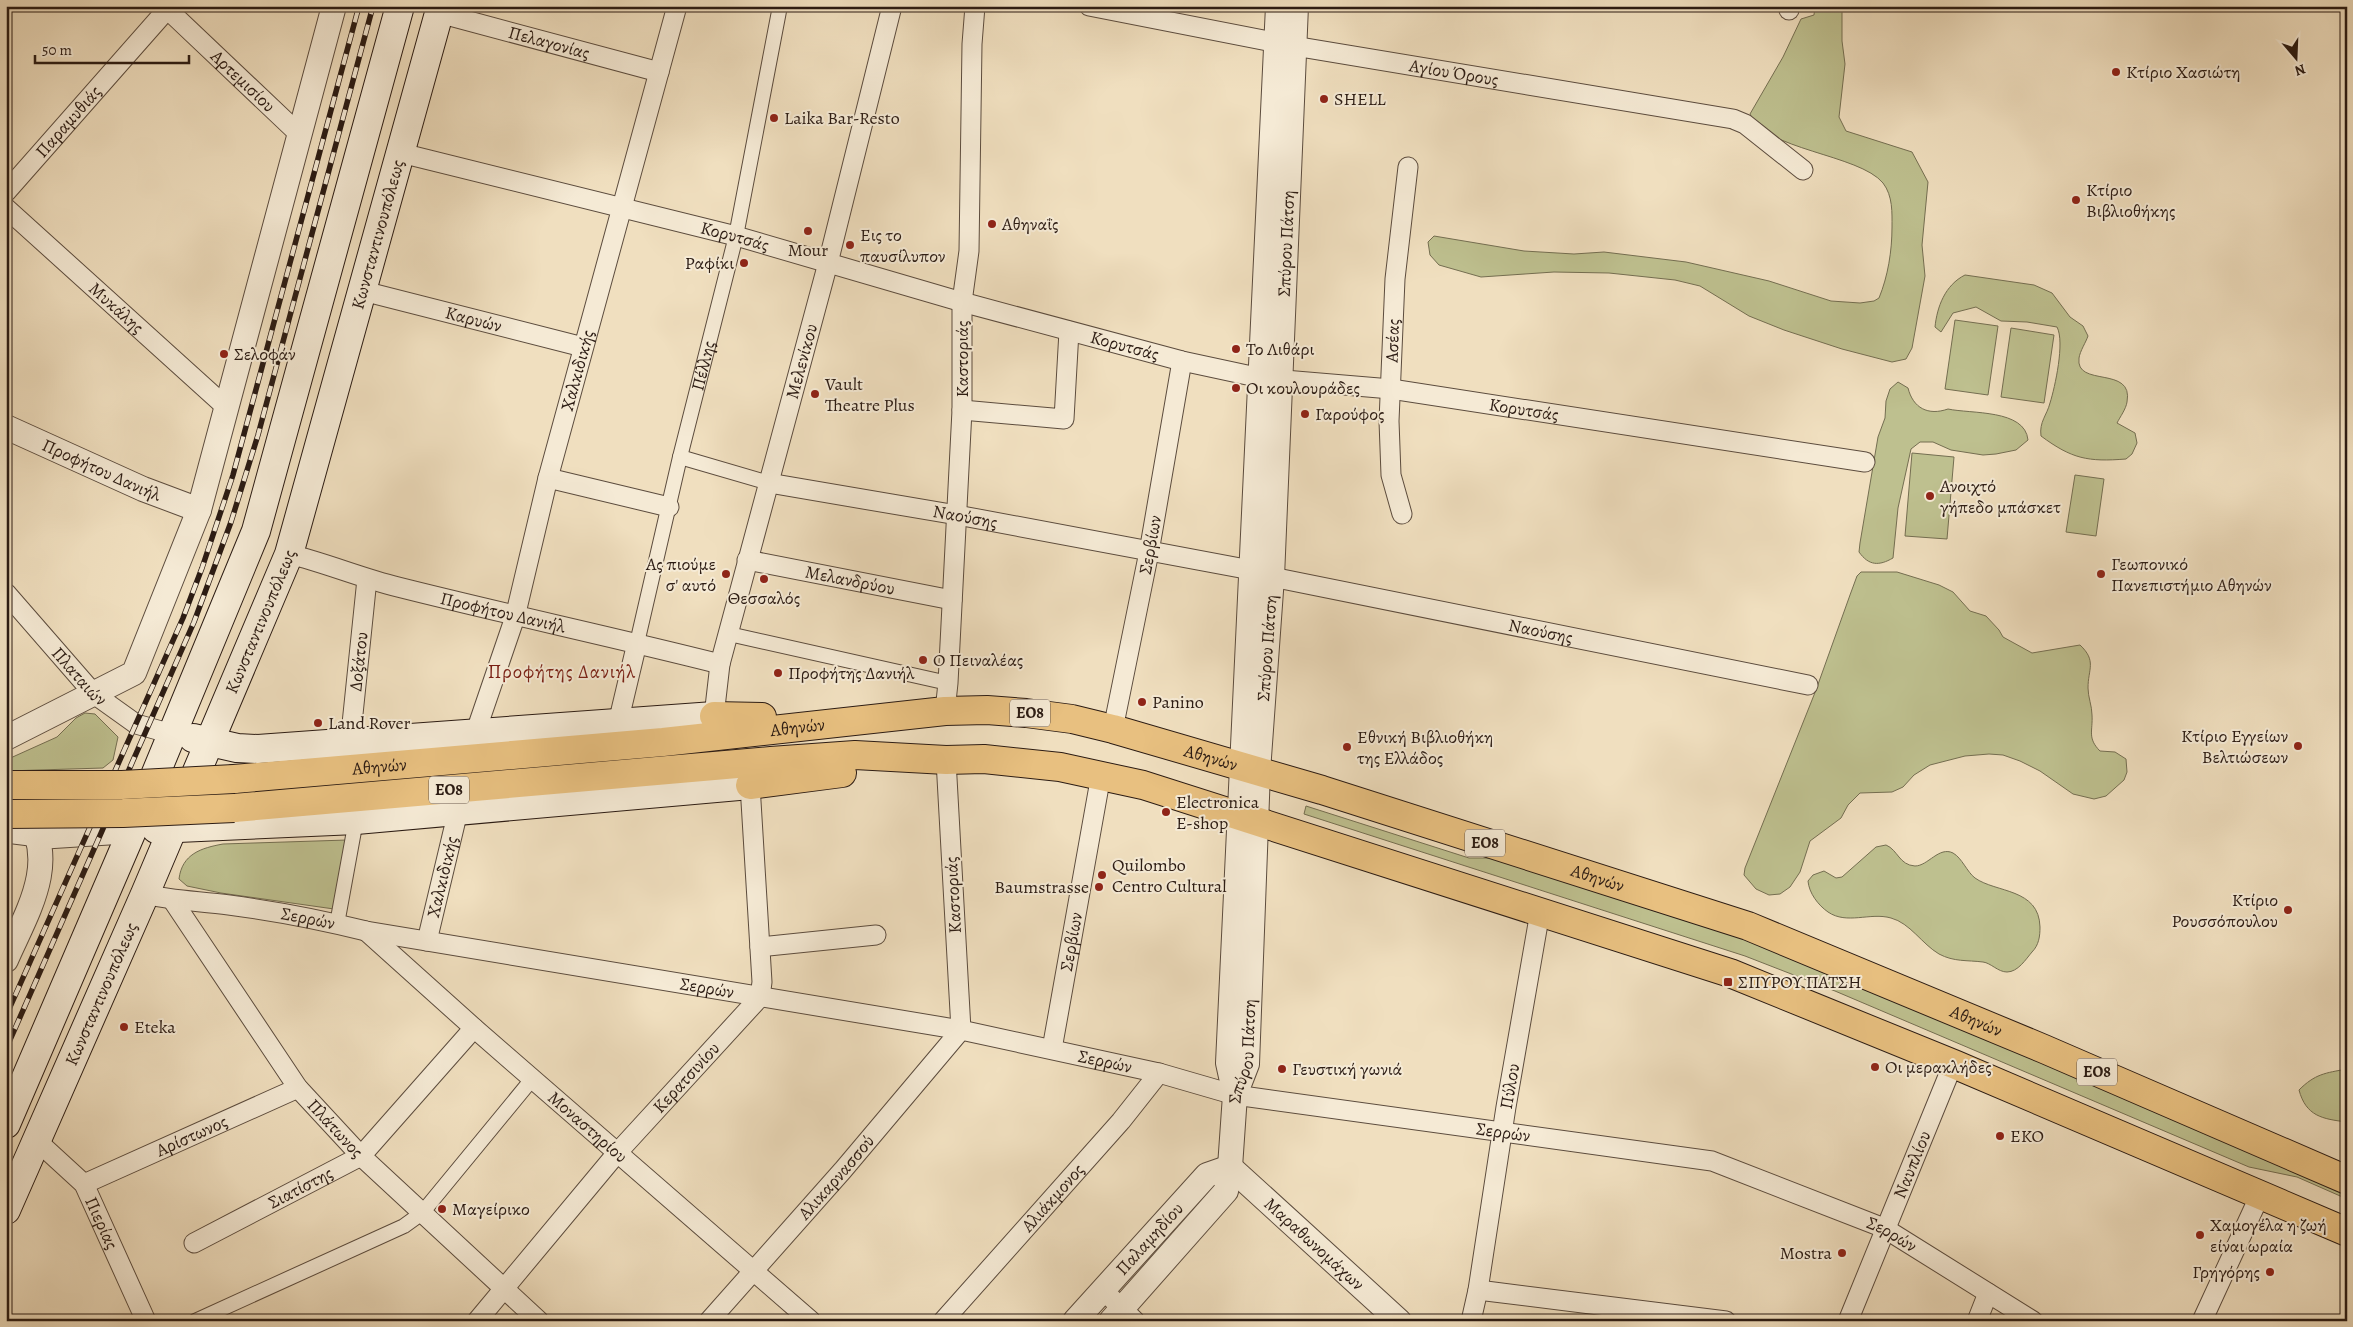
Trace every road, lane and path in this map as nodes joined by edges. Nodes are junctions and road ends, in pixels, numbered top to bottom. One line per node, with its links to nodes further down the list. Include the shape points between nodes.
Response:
1 (334, 6): 14 (street)
2 (400, 6): 60 (main road, Κωνσταντινουπόλεως, via 256,531)
3 (677, 6): 13 (street, Χαλκιδικής)
4 (780, 6): 21 (street, Πέλλης)
5 (892, 6): 22 (street, Μελενίκου)
6 (975, 6): 24 (street, Καστοριάς, via 969,251)
7 (1278, 6): 12 (street, Σπύρου Πάτση)
8 (1296, 6): 12 (street, Σπύρου Πάτση)
9 (167, 7): 14 (street, Αρτεμισίου); 18 (street, Παραμυθιάς)
10 (1095, 7): 12 (street, Αγίου Όρους)
11 (440, 10): 13 (street, Πελαγονίας); 15 (main road, Κωνσταντινουπόλεως)
12 (1285, 44): 17 (street, Αγίου Όρους, via 1733,119 1745,124); 28 (street, Σπύρου Πάτση)
13 (659, 72): 19 (street, Χαλκιδικής)
14 (300, 134): 30 (street)
15 (400, 153): 19 (street, Κορυτσάς); 23 (main road, Κωνσταντινουπόλεως)
16 (1408, 167): 29 (street, Ασέας, via 1395,278)
17 (1803, 170)
18 (6, 192)
19 (622, 207): 21 (street, Κορυτσάς); 26 (street, Χαλκιδικής)
20 (6, 208): 30 (street, Μυκάλης)
21 (736, 236): 22 (street, Κορυτσάς); 33 (street, Πέλλης)
22 (828, 264): 24 (street, Κορυτσάς); 36 (street, Μελενίκου)
23 (363, 291): 26 (street, Καρυών); 42 (main road, Κωνσταντινουπόλεως)
24 (962, 302): 25 (street, Κορυτσάς); 31 (street, Καστοριάς)
25 (1070, 331): 27 (street, Κορυτσάς); 31 (street, via 1064,419)
26 (583, 347): 35 (street, Χαλκιδικής)
27 (1182, 361): 28 (street, Κορυτσάς); 41 (street, Σερβίων)
28 (1270, 379): 29 (street, Κορυτσάς); 44 (street, Σπύρου Πάτση)
29 (1392, 389): 34 (street, Κορυτσάς); 39 (street, Ασέας, via 1390,464)
30 (226, 407): 38 (street)
31 (962, 410): 40 (street, Καστοριάς)
32 (6, 427): 38 (street, Προφήτου Δανιήλ, via 143,489)
33 (680, 457): 36 (street, Ναούσης); 37 (street, Πέλλης)
34 (1865, 462)
35 (548, 478): 37 (street); 48 (street, Χαλκιδικής)
36 (769, 483): 40 (street, Ναούσης); 43 (street, Μελενίκου)
37 (669, 507): 50 (street, Πέλλης)
38 (199, 510): 54 (street, via 134,673)
39 (1402, 514)
40 (957, 515): 41 (street, Ναούσης); 47 (street, Καστοριάς)
41 (1149, 552): 44 (street, Ναούσης); 59 (street, Σερβίων)
42 (289, 554): 45 (street, Προφήτου Δανιήλ); 63 (main road, Κωνσταντινουπόλεως)
43 (747, 560): 47 (street, Μελανδρύου); 49 (street, Μελενίκου)
44 (1262, 574): 53 (street, Ναούσης); 66 (street, Σπύρου Πάτση)
45 (366, 579): 48 (street, Προφήτου Δανιήλ); 64 (street, Δοξάτου)
46 (6, 593): 54 (street, Πλαταιών)
47 (952, 600): 52 (street, Καστοριάς)
48 (515, 617): 50 (street, Προφήτου Δανιήλ); 61 (street, Χαλκιδικής)
49 (729, 634): 51 (street, Μελενίκου); 52 (street)
50 (637, 643): 51 (street, Προφήτου Δανιήλ); 58 (street, Πέλλης)
51 (720, 664): 56 (street, Μελενίκου)
52 (948, 683): 55 (street, Καστοριάς)
53 (1808, 685)
54 (94, 694): 60 (street, Πλαταιών, via 136,724); 62 (street)
55 (945, 711): 57 (highway, Αθηνών / ΕΟ8); 59 (highway, Αθηνών / ΕΟ8, via 1026,713)
56 (714, 716): 57 (highway); 58 (main road, Αθηνών)
57 (866, 720): 68 (highway, Αθηνών / ΕΟ8, bridge, via 663,742 234,779 122,785)
58 (618, 723): 61 (main road, Αθηνών)
59 (1113, 729): 66 (highway, Αθηνών / ΕΟ8)
60 (172, 734): 63 (main road, Αθηνών); 76 (main road, Κωνσταντινουπόλεως)
61 (475, 734): 64 (main road, Αθηνών)
62 (6, 738)
63 (209, 742): 64 (main road, Αθηνών, via 258,749); 75 (main road, Κωνσταντινουπόλεως)
64 (350, 743)
65 (946, 760): 67 (highway, Αθηνών / ΕΟ8, via 1018,762); 69 (highway); 72 (highway, Αθηνών / ΕΟ8, bridge, via 855,755 234,808); 90 (street, Καστοριάς)
66 (1251, 768): 73 (street, Σπύρου Πάτση); 103 (highway, Αθηνών / ΕΟ8, via 1748,926)
67 (1102, 775): 73 (highway, Αθηνών / ΕΟ8, via 1144,784); 91 (street, Σερβίων)
68 (6, 785)
69 (750, 785): 71 (main road); 86 (street)
70 (6, 791): 78 (street, via 15,797 34,824)
71 (458, 811): 74 (main road); 85 (street, Χαλκιδικής)
72 (6, 814)
73 (1248, 818): 81 (highway, Αθηνών / ΕΟ8); 96 (street, Σπύρου Πάτση, via 1247,1064)
74 (356, 820): 75 (main road); 82 (street)
75 (172, 828): 76 (main road); 79 (main road, Κωνσταντινουπόλεως)
76 (132, 831): 78 (street); 97 (main road, Κωνσταντινουπόλεως)
77 (6, 833): 78 (street)
78 (38, 837): 87 (street, via 42,854 39,882)
79 (145, 894): 80 (street, Σερρών); 99 (main road, Κωνσταντινουπόλεως)
80 (173, 901): 82 (street, Σερρών, via 229,905); 95 (street, Πλάτωνος)
81 (1540, 912): 92 (highway, Αθηνών / ΕΟ8, via 1730,973); 98 (street, Πύλου)
82 (337, 924): 83 (street, Σερρών)
83 (366, 931): 85 (street, Σερρών); 89 (street, Μοναστηρίου)
84 (876, 935): 86 (street)
85 (427, 941): 88 (street, Σερρών)
86 (760, 947): 88 (street)
87 (6, 960)
88 (760, 997): 90 (street, Σερρών); 100 (street, Κερατσινίου)
89 (474, 1028): 94 (street, Μοναστηρίου); 101 (street, Σιατίστης)
90 (961, 1030): 91 (street, Σερρών); 111 (street, Αλικαρνασσού)
91 (1052, 1049): 93 (street, Σερρών)
92 (1952, 1064): 105 (highway, Αθηνών / ΕΟ8); 108 (street, Ναυπλίου)
93 (1159, 1073): 96 (street, Σερρών); 123 (street, Αλιάκμονος, via 1121,1121)
94 (533, 1078): 100 (street, Μοναστηρίου); 107 (street)
95 (298, 1088): 101 (street, Πλάτωνος); 104 (street, Αρίστωνος)
96 (1235, 1096): 98 (street, Σερρών); 102 (street, Παλαμηδίου)
97 (6, 1124)
98 (1502, 1133): 108 (street, Σερρών, via 1712,1161); 114 (street, Πύλου)
99 (36, 1140): 104 (street, Πιερίας); 106 (main road, Κωνσταντινουπόλεως)
100 (617, 1153): 111 (street, Μοναστηρίου); 112 (street, Κερατσινίου)
101 (361, 1156): 107 (street, Πλάτωνος); 110 (street, Σιατίστης)
102 (1230, 1167): 113 (street, Παλαμηδίου, via 1208,1175); 116 (street, Παλαμηδίου, via 1226,1191); 125 (street, Μαραθωνομάχων)
103 (2347, 1180)
104 (84, 1184): 117 (street, Πιερίας)
105 (2260, 1195): 109 (highway, Αθηνών / ΕΟ8); 131 (street)
106 (6, 1210)
107 (422, 1213): 112 (street, Πλάτωνος); 118 (street, via 404,1226)
108 (1884, 1228): 115 (street, Σερρών); 128 (street, Ναυπλίου)
109 (2347, 1232)
110 (194, 1242)
111 (753, 1270): 121 (street, Αλικαρνασσού); 122 (street, Μοναστηρίου)
112 (504, 1290): 119 (street, Κερατσινίου); 120 (street, Πλάτωνος)
113 (1103, 1290): 116 (street); 124 (street, Παλαμηδίου)
114 (1478, 1290): 126 (street, Πύλου); 127 (street)
115 (1988, 1293): 129 (street); 130 (street, Σερρών)
116 (1123, 1317)
117 (146, 1321)
118 (195, 1321)
119 (478, 1321)
120 (539, 1321)
121 (709, 1321)
122 (811, 1321)
123 (944, 1321)
124 (1075, 1321)
125 (1398, 1321)
126 (1471, 1321)
127 (1726, 1321)
128 (1848, 1321)
129 (1977, 1321)
130 (2033, 1321)
131 (2202, 1321)

